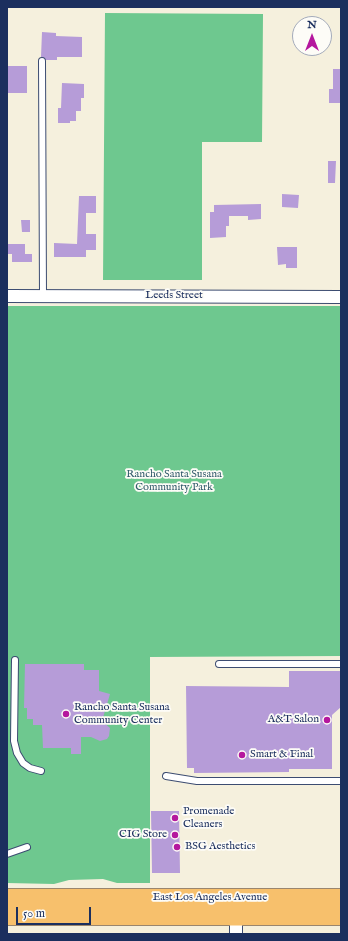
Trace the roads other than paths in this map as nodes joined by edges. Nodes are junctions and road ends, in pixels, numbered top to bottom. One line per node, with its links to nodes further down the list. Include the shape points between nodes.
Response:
1 (42, 61): 3 (lane)
2 (7, 296): 3 (street, Leeds Street)
3 (43, 296): 4 (street, Leeds Street)
4 (341, 297)
5 (14, 660): 8 (lane, via 14,741 23,763)
6 (219, 664): 7 (lane)
7 (341, 664)
8 (41, 771)
9 (166, 776): 10 (lane, via 197,782)
10 (341, 781)
11 (27, 847): 12 (lane)
12 (7, 854)
13 (7, 898): 15 (main road, East Los Angeles Avenue)
14 (341, 898): 15 (main road, East Los Angeles Avenue)
15 (235, 906): 16 (main road, East Los Angeles Avenue); 17 (main road, East Los Angeles Avenue); 18 (street)
16 (7, 916)
17 (341, 916)
18 (236, 934)

